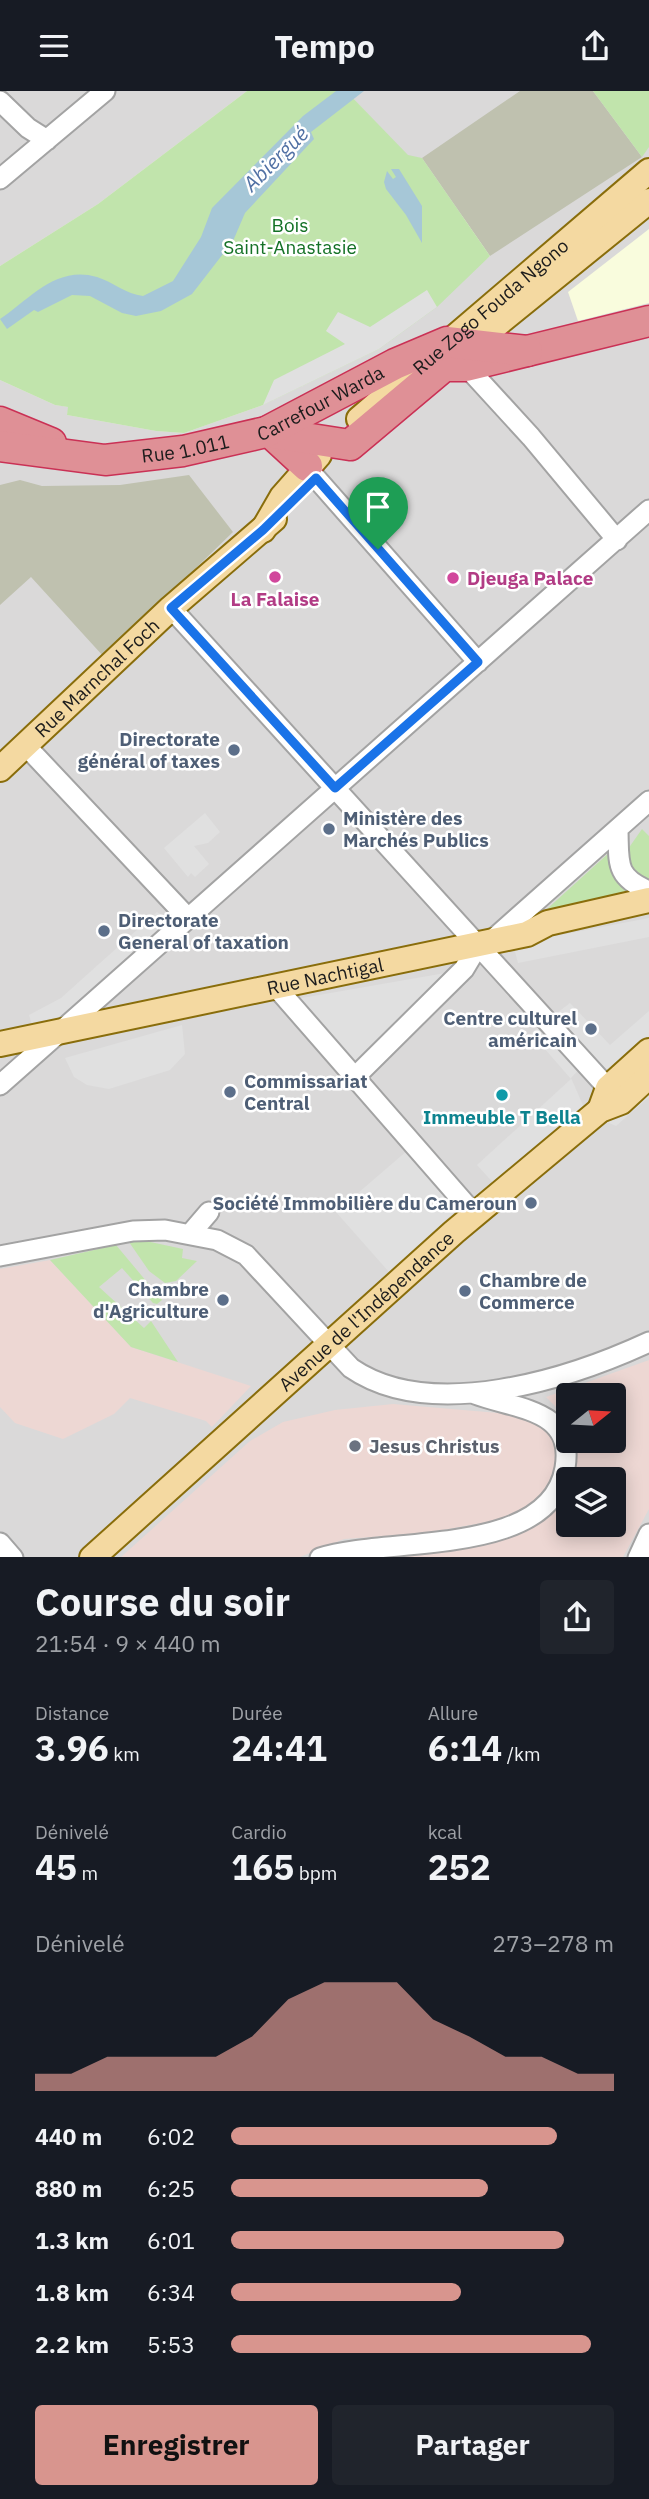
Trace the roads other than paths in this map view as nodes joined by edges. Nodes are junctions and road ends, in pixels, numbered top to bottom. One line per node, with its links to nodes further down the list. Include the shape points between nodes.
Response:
1 (105, 91): 3 (street)
2 (0, 101): 3 (street)
3 (47, 140): 5 (street)
4 (649, 171): 8 (main road, Rue Zogo Fouda Ngono)
5 (0, 179)
6 (649, 201): 8 (main road, Rue Zogo Fouda Ngono)
7 (649, 321): 8 (highway, via 527,351)
8 (458, 354): 10 (highway, Carrefour Warda, via 395,364); 11 (highway, Carrefour Warda); 16 (street)
9 (0, 422): 13 (highway, Rue 1.011)
10 (268, 431): 11 (highway, Carrefour Warda); 13 (highway, Rue 1.011, via 183,451); 14 (highway)
11 (341, 444): 14 (main road, Rue Marnchal Foch)
12 (0, 446): 13 (highway, Rue 1.011)
13 (105, 460)
14 (312, 472): 17 (main road, Rue Marnchal Foch, via 282,497 263,530); 18 (street)
15 (649, 510): 16 (street)
16 (617, 540): 18 (street)
17 (171, 608): 19 (main road, Rue Marnchal Foch); 21 (street)
18 (478, 662): 21 (street)
19 (26, 746): 20 (main road, Rue Marnchal Foch); 27 (street)
20 (0, 769)
21 (335, 788): 27 (street); 29 (street)
22 (649, 801): 23 (street)
23 (618, 831): 24 (street, via 617,861 622,872); 29 (street)
24 (649, 891)
25 (649, 900): 28 (main road, Rue Nachtigal, via 548,923)
26 (649, 916): 28 (main road, via 549,935)
27 (187, 917): 31 (street)
28 (527, 934): 29 (main road, Rue Nachtigal)
29 (485, 943): 30 (main road, Rue Nachtigal); 35 (street); 37 (street)
30 (276, 988): 31 (main road, Rue Nachtigal); 35 (street)
31 (60, 1033): 32 (main road, Rue Nachtigal); 36 (street)
32 (0, 1044)
33 (649, 1051): 37 (main road)
34 (649, 1076): 37 (main road, Avenue de l'Indépendance)
35 (355, 1077): 39 (street)
36 (0, 1086)
37 (609, 1100): 39 (main road, Avenue de l'Indépendance)
38 (209, 1212): 40 (street)
39 (475, 1215): 43 (main road, Avenue de l'Indépendance)
40 (191, 1233): 41 (street, via 133,1231); 43 (street, via 246,1255)
41 (0, 1256)
42 (649, 1342): 44 (street, via 556,1376)
43 (329, 1345): 44 (street, via 366,1378 400,1388); 48 (main road, Avenue de l'Indépendance)
44 (475, 1394): 49 (street, via 550,1417 563,1432 568,1454 563,1480 549,1503 531,1520 496,1532)
45 (649, 1534): 50 (street)
46 (0, 1543): 47 (street)
47 (13, 1557)
48 (92, 1557)
49 (320, 1557)
50 (638, 1557)

